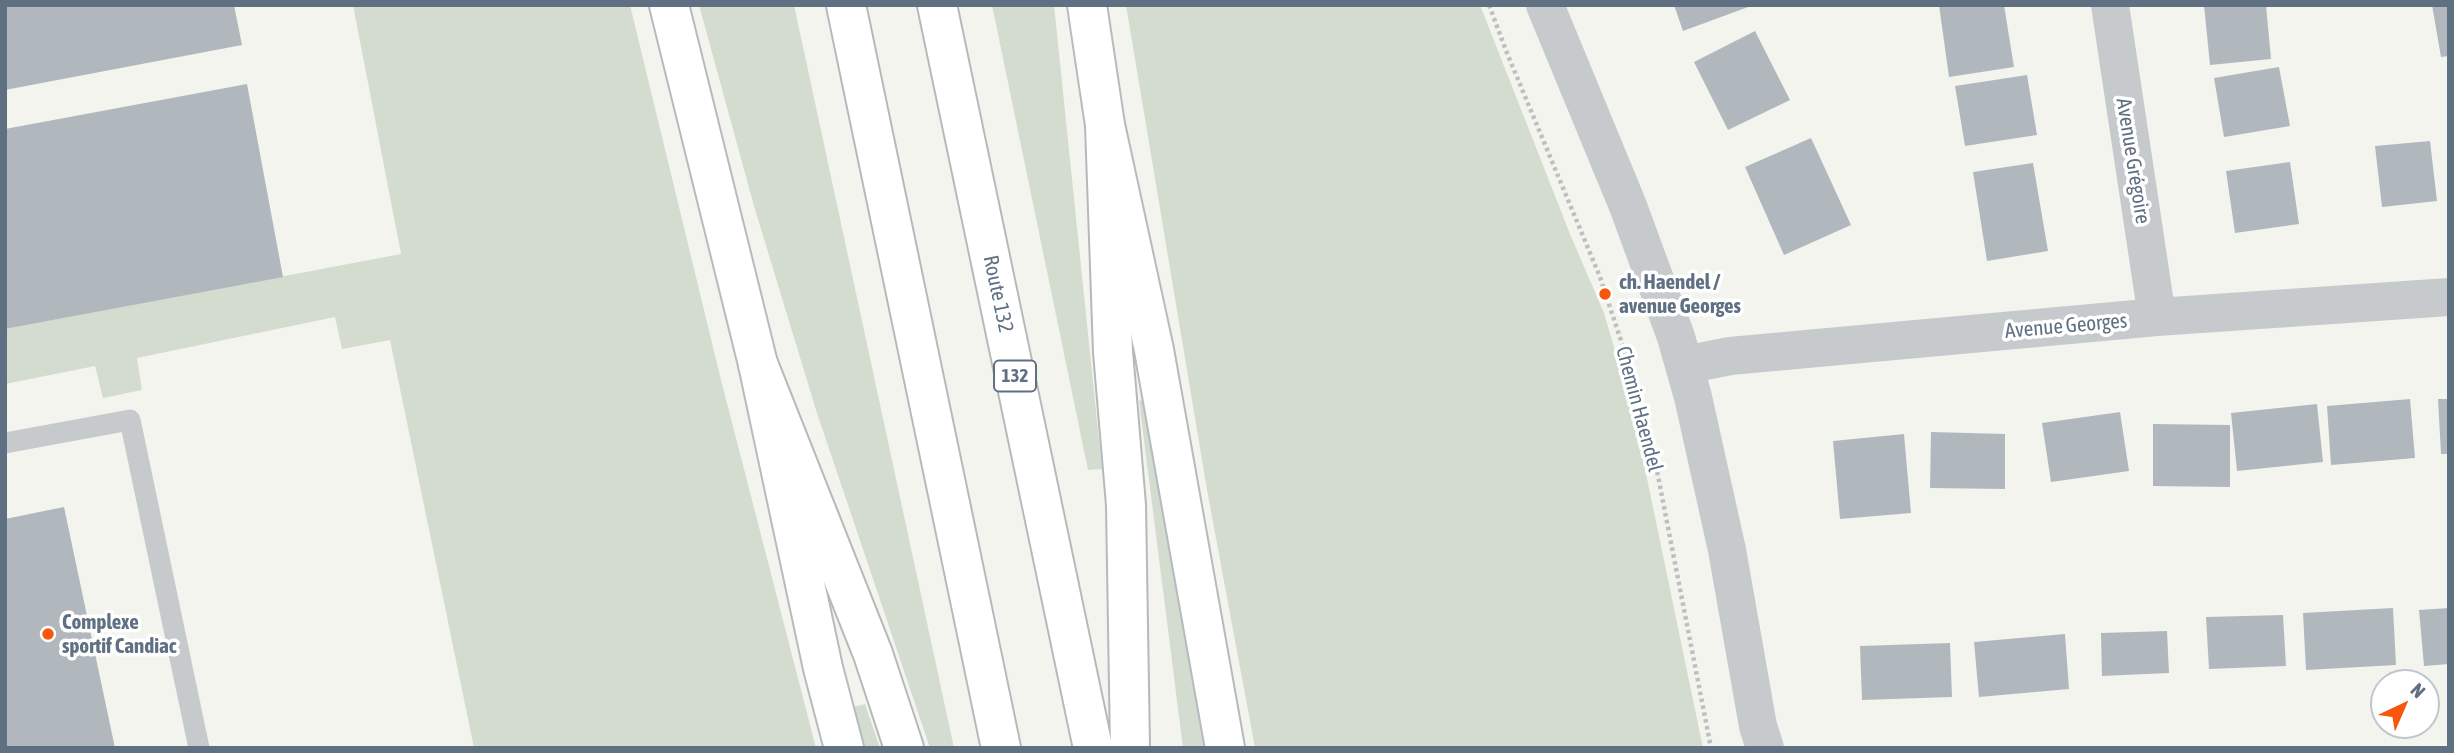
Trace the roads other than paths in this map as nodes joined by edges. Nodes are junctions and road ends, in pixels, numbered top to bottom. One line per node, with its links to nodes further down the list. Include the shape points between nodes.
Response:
1 (668, 5): 10 (main road)
2 (846, 5): 16 (main road)
3 (937, 5): 17 (main road, Route 132 / 132)
4 (1087, 5): 7 (main road)
5 (1545, 5): 11 (street, via 1650,265)
6 (2110, 5): 9 (street, Avenue Grégoire)
7 (1105, 125): 18 (main road, via 1113,352 1126,505); 19 (main road, via 1154,350)
8 (2449, 298): 9 (street, Avenue Georges)
9 (2157, 317): 11 (street, Avenue Georges, via 1730,356)
10 (758, 363): 14 (main road); 15 (main road, via 873,654)
11 (1685, 365): 20 (street)
12 (5, 443): 13 (lane, via 130,420)
13 (199, 748)
14 (844, 748)
15 (904, 748)
16 (1001, 748)
17 (1093, 748)
18 (1130, 748)
19 (1225, 748)
20 (1765, 748)

